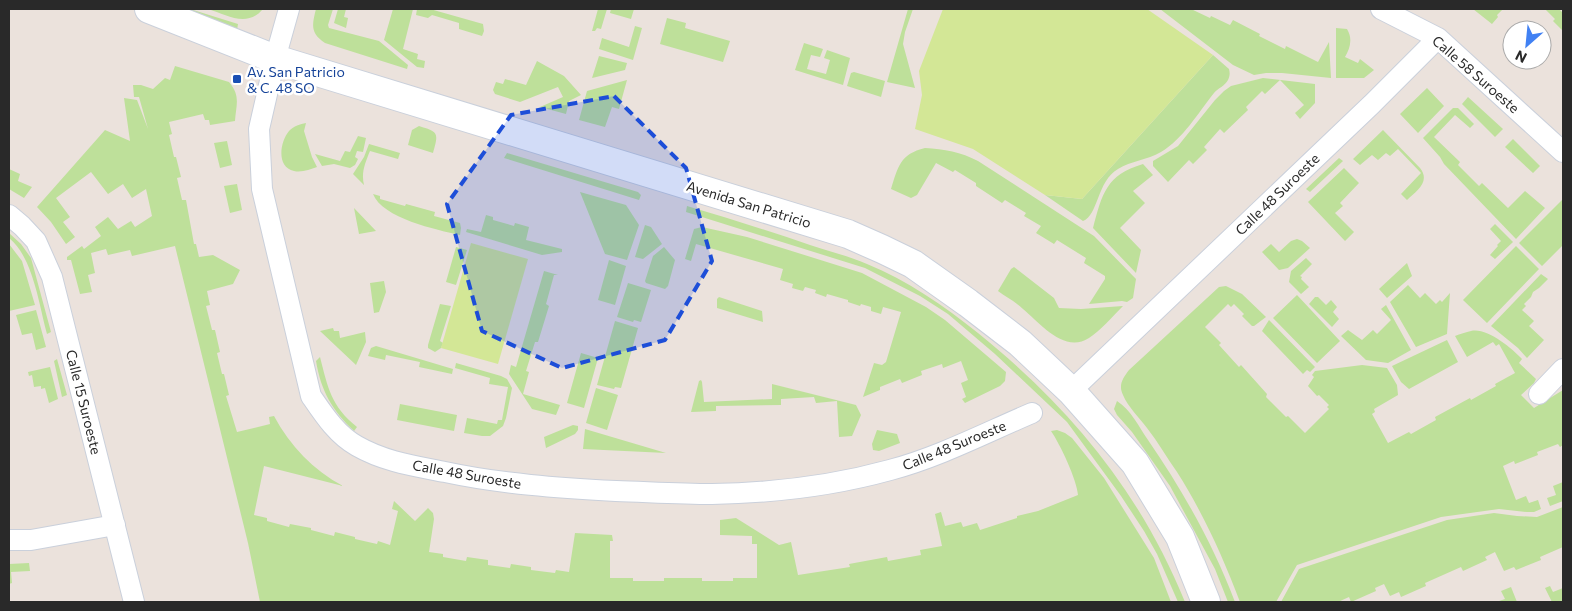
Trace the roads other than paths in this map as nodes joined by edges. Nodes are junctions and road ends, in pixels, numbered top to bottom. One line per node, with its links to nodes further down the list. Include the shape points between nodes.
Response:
1 (149, 9): 5 (street, Avenida San Patricio)
2 (289, 9): 5 (street, Calle 48 Suroeste)
3 (1381, 9): 4 (street, Calle 58 Suroeste)
4 (1438, 38): 6 (street, Calle 58 Suroeste); 9 (street, Calle 48 Suroeste)
5 (275, 59): 9 (street, Avenida San Patricio, via 854,237 913,264 968,303 1020,343); 11 (street, Calle 48 Suroeste, via 259,129 262,189 311,396 331,425 356,446 385,459 517,483 714,494 786,490 889,470 925,460)
6 (1563, 152)
7 (9, 215): 12 (street, Calle 15 Suroeste, via 36,241 52,277)
8 (1563, 370): 10 (street)
9 (1071, 391): 15 (street, Avenida San Patricio, via 1135,463 1180,538)
10 (1539, 394)
11 (1032, 413)
12 (115, 525): 13 (street, via 31,540); 14 (street, Calle 15 Suroeste)
13 (9, 540)
14 (134, 602)
15 (1206, 602)

